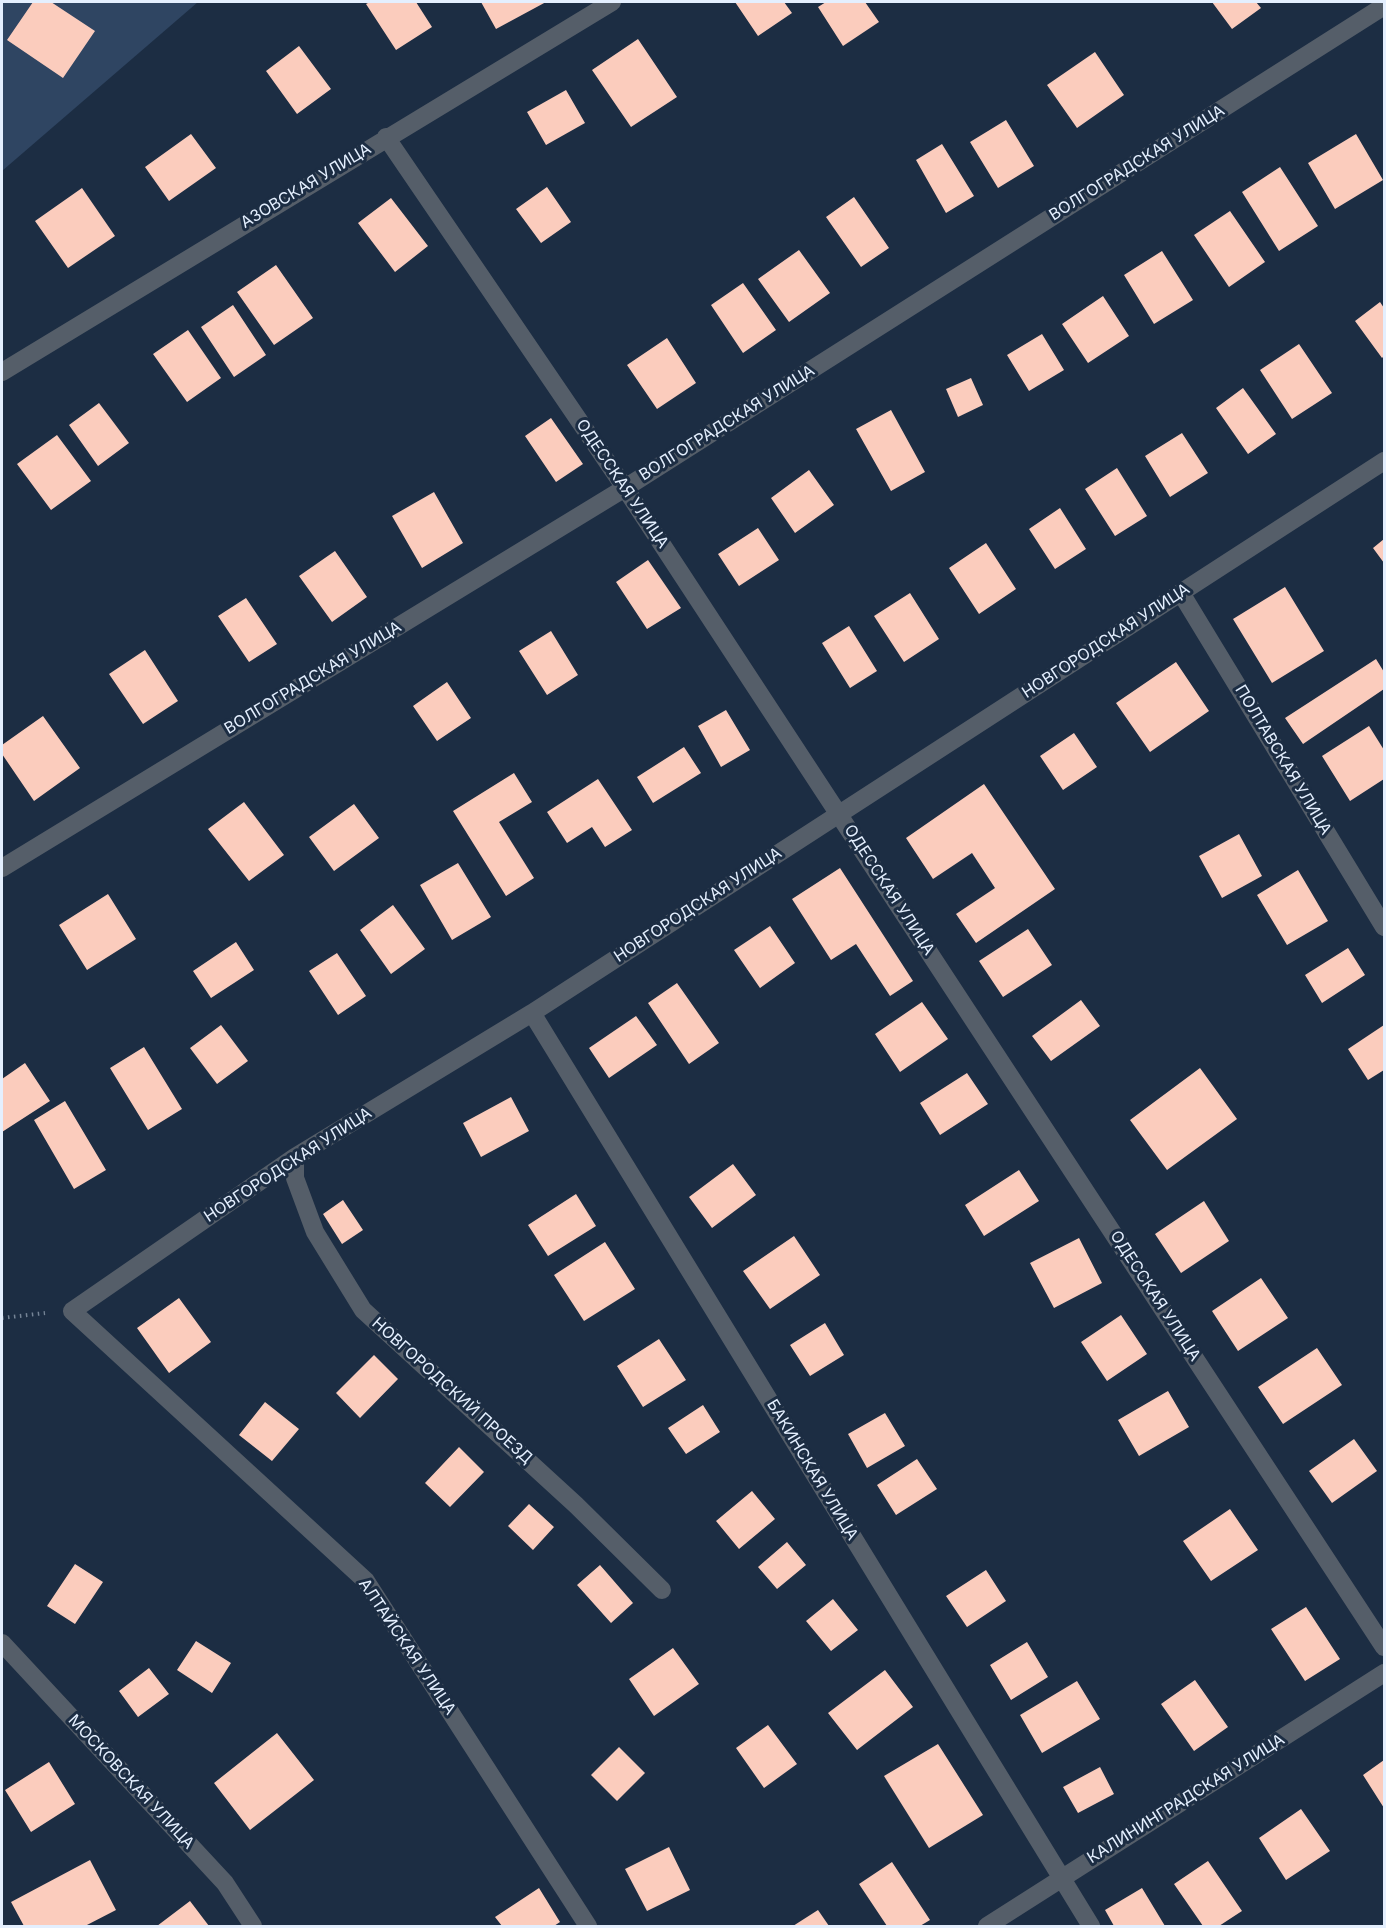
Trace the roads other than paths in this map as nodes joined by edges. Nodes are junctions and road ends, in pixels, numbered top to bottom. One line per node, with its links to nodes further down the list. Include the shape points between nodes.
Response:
1 (612, 2): 3 (street, АЗОВСКАЯ УЛИЦА)
2 (1384, 6): 6 (street, ВОЛГОГРАДСКАЯ УЛИЦА)
3 (386, 137): 4 (street, АЗОВСКАЯ УЛИЦА); 6 (street, ОДЕССКАЯ УЛИЦА)
4 (2, 372)
5 (1384, 461): 7 (street, НОВГОРОДСКАЯ УЛИЦА)
6 (625, 488): 8 (street, ОДЕССКАЯ УЛИЦА); 9 (street, ВОЛГОГРАДСКАЯ УЛИЦА)
7 (1182, 593): 8 (street, НОВГОРОДСКАЯ УЛИЦА); 10 (street, ПОЛТАВСКАЯ УЛИЦА)
8 (840, 814): 11 (street, НОВГОРОДСКАЯ УЛИЦА); 16 (street, ОДЕССКАЯ УЛИЦА)
9 (2, 868)
10 (1384, 927)
11 (532, 1013): 12 (street, НОВГОРОДСКАЯ УЛИЦА); 18 (street, БАКИНСКАЯ УЛИЦА)
12 (295, 1157): 13 (street, НОВГОРОДСКАЯ УЛИЦА); 14 (street, НОВГОРОДСКИЙ ПРОЕЗД, via 295,1178 315,1232 363,1310 576,1504)
13 (72, 1311): 20 (street, АЛТАЙСКАЯ УЛИЦА, via 366,1581)
14 (662, 1590)
15 (2, 1643): 19 (street, МОСКОВСКАЯ УЛИЦА, via 225,1883)
16 (1384, 1647)
17 (1384, 1673): 18 (street, КАЛИНИНГРАДСКАЯ УЛИЦА)
18 (1062, 1878): 21 (street, КАЛИНИНГРАДСКАЯ УЛИЦА); 22 (street, БАКИНСКАЯ УЛИЦА)
19 (253, 1926)
20 (588, 1926)
21 (987, 1926)
22 (1091, 1926)

